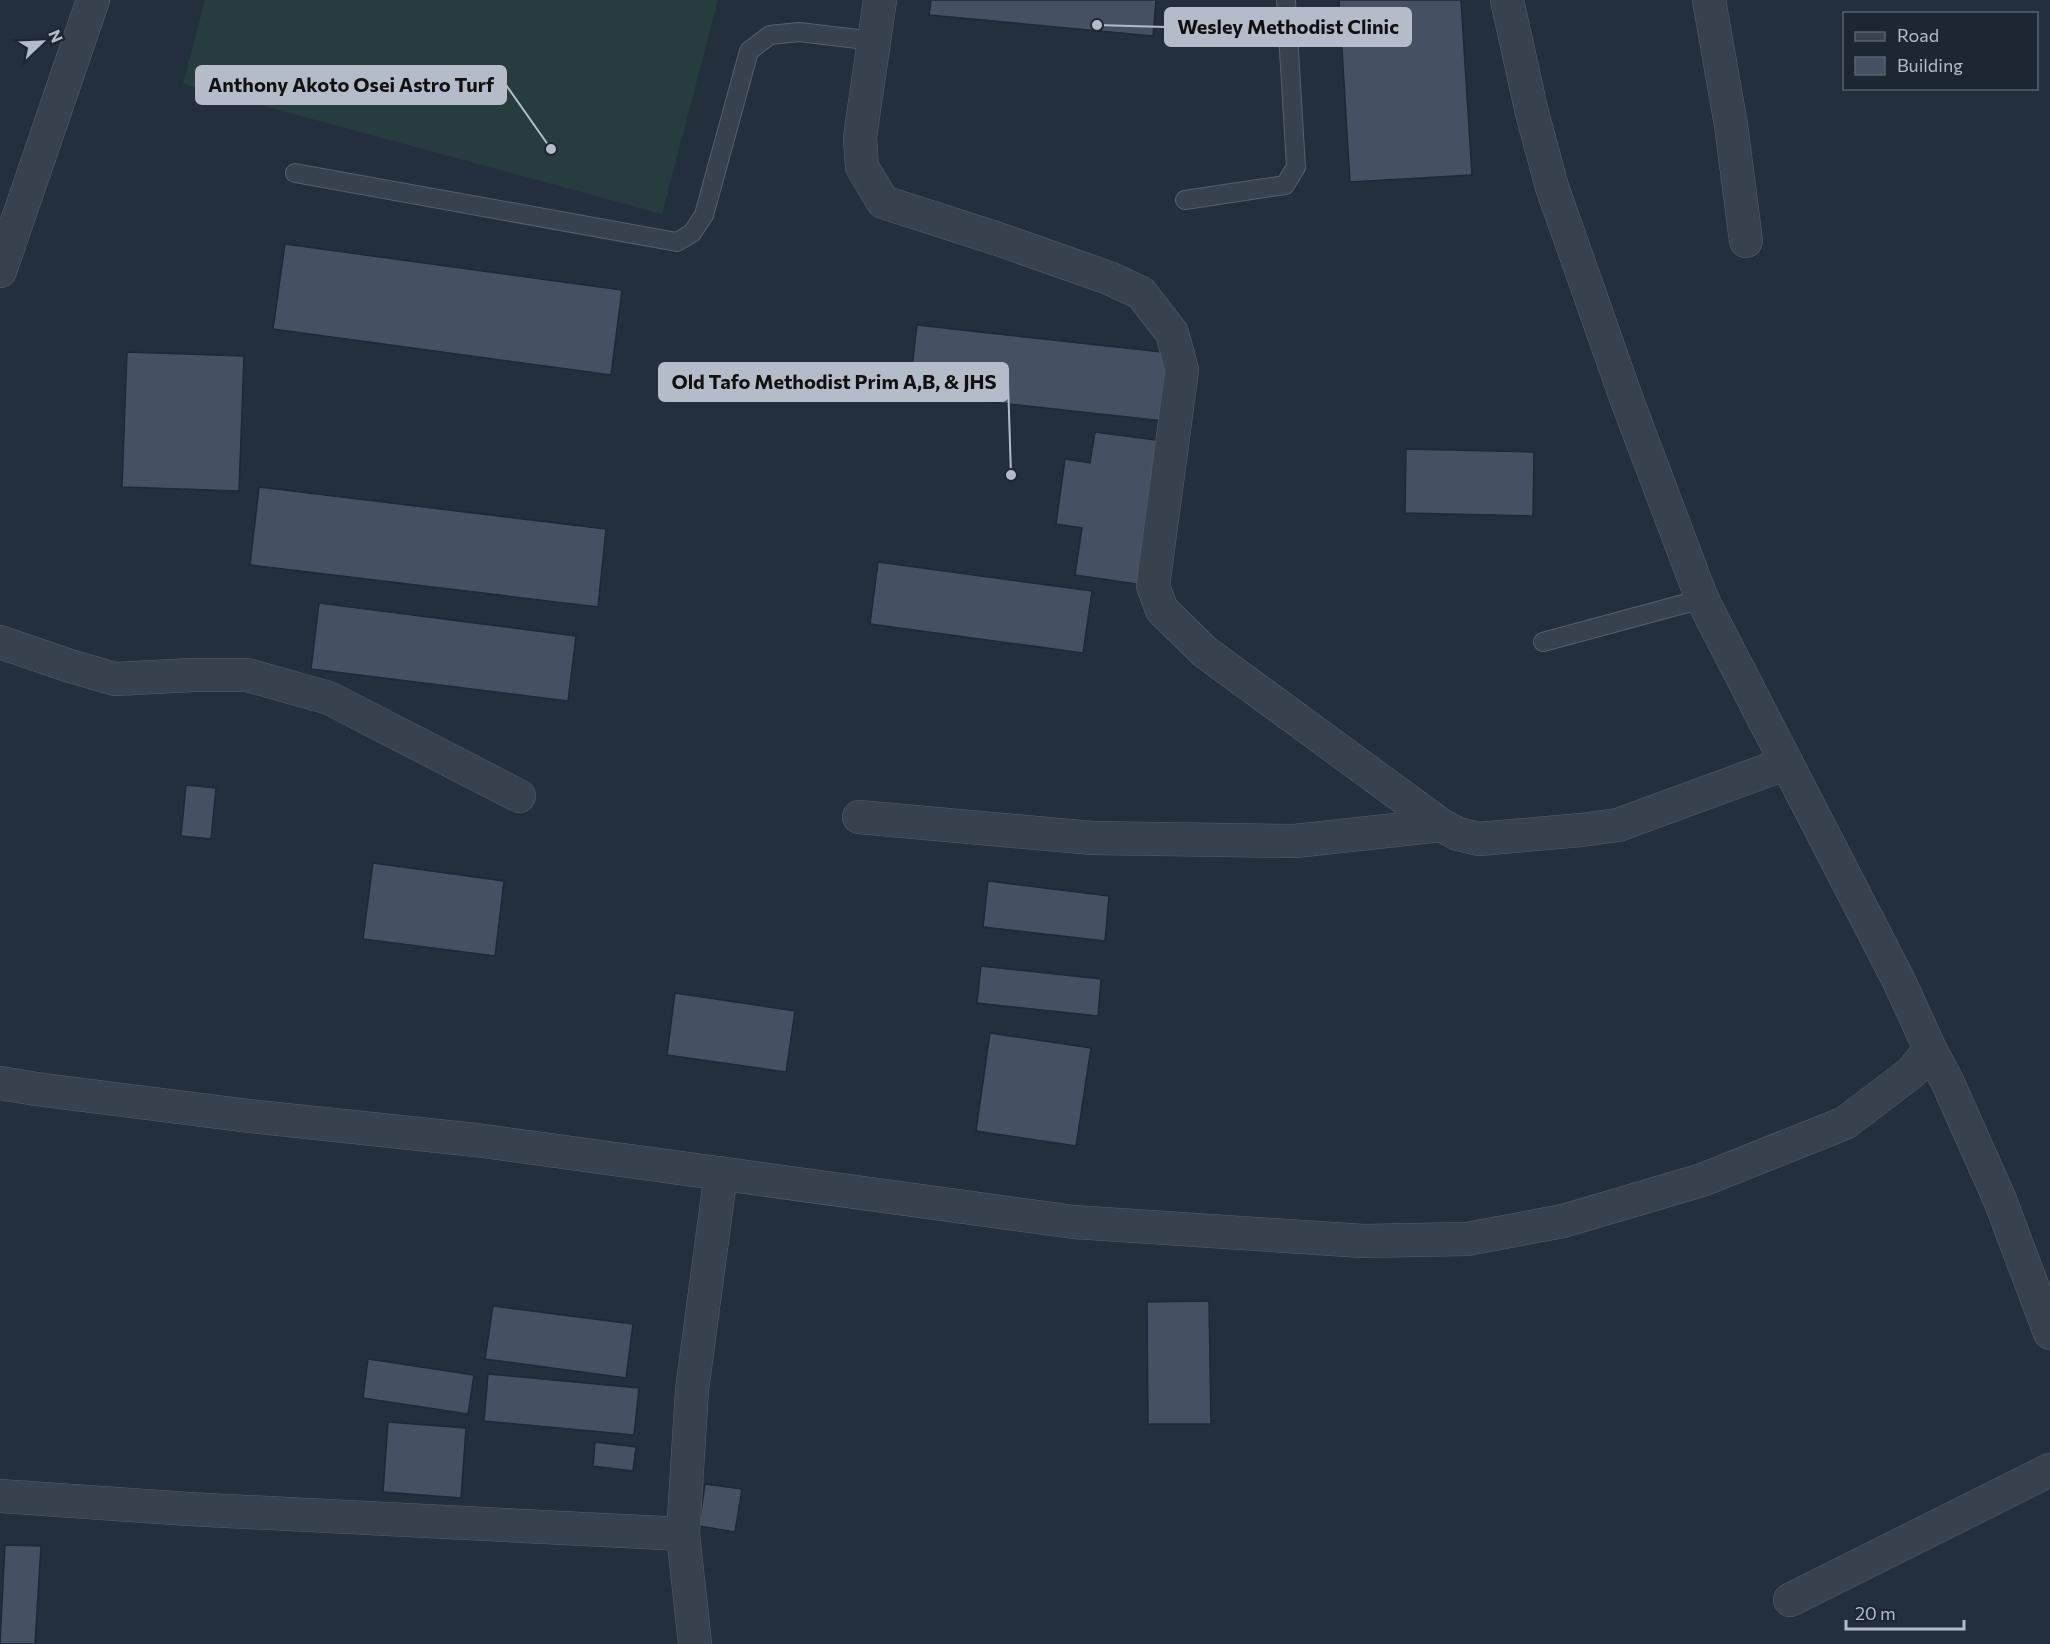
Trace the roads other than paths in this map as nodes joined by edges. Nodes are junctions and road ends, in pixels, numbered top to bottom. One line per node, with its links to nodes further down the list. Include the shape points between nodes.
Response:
1 (93, 0): 10 (street)
2 (880, 0): 6 (street)
3 (1286, 0): 8 (lane, via 1296,167 1285,186)
4 (1507, 0): 11 (street, via 1552,187)
5 (1709, 0): 9 (street)
6 (874, 41): 7 (lane, via 799,32 770,35 749,51 704,215 692,233 677,242); 17 (street, via 860,138 862,167 883,202 1109,278 1141,293 1172,333 1182,370 1153,586 1162,610 1205,652)
7 (295, 173)
8 (1185, 200)
9 (1746, 241)
10 (0, 271)
11 (1702, 598): 13 (lane); 14 (street)
12 (0, 642): 15 (street, via 115,679 247,675 329,698)
13 (1543, 642)
14 (1787, 763): 17 (street, via 1618,825 1479,839); 18 (street)
15 (519, 796)
16 (859, 817): 17 (street, via 1092,838 1295,841)
17 (1441, 825)
18 (1930, 1049): 20 (street, via 1912,1072 1845,1124 1702,1180 1563,1221 1467,1239 1363,1241 1074,1222); 21 (street, via 2000,1200)
19 (0, 1083): 20 (street)
20 (721, 1173): 24 (street, via 692,1390)
21 (2050, 1333)
22 (2050, 1470): 25 (street)
23 (0, 1496): 24 (street)
24 (683, 1534): 26 (street)
25 (1790, 1600)
26 (695, 1644)

